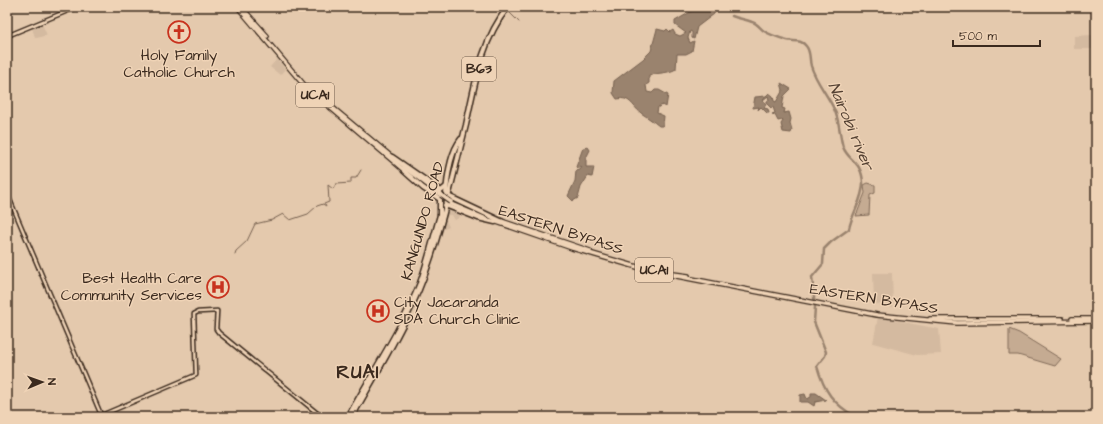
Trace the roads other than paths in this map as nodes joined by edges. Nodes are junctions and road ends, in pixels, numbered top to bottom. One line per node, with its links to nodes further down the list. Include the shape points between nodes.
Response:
1 (77, 7): 5 (street)
2 (238, 7): 6 (main road, EASTERN BYPASS / UCA1, via 304,85)
3 (241, 7): 6 (main road, EASTERN BYPASS / UCA1, via 299,76)
4 (508, 7): 9 (highway, KANGUNDO ROAD / B63, via 483,52 463,137 456,147)
5 (7, 36)
6 (354, 128): 7 (main road, EASTERN BYPASS / UCA1); 8 (main road, EASTERN BYPASS / UCA1)
7 (392, 157): 10 (main road, EASTERN BYPASS / UCA1); 11 (highway, via 441,191)
8 (404, 171): 10 (main road, EASTERN BYPASS / UCA1); 15 (highway, via 440,200)
9 (452, 171): 11 (highway, KANGUNDO ROAD / B63); 13 (highway, KANGUNDO ROAD / B63)
10 (420, 183): 16 (main road, EASTERN BYPASS / UCA1, bridge, via 456,207)
11 (446, 187): 15 (highway, KANGUNDO ROAD / B63)
12 (7, 193): 23 (street)
13 (448, 196): 14 (highway, KANGUNDO ROAD / B63); 18 (highway)
14 (445, 205): 17 (highway); 20 (highway, KANGUNDO ROAD / B63)
15 (440, 214): 20 (highway, KANGUNDO ROAD / B63)
16 (477, 214): 17 (main road, EASTERN BYPASS / UCA1); 18 (main road, EASTERN BYPASS / UCA1)
17 (495, 222): 19 (main road, EASTERN BYPASS / UCA1)
18 (503, 222): 19 (main road, EASTERN BYPASS / UCA1)
19 (560, 242): 22 (main road, EASTERN BYPASS / UCA1, via 622,263 673,276 893,317 941,321)
20 (428, 261): 21 (highway, KANGUNDO ROAD / B63)
21 (421, 283): 25 (highway, KANGUNDO ROAD / B63); 26 (highway, KANGUNDO ROAD / B63, via 401,330)
22 (1096, 320)
23 (102, 416): 24 (street, via 196,375 194,314 217,311 216,329 219,333)
24 (322, 417)
25 (348, 417)
26 (352, 417)

